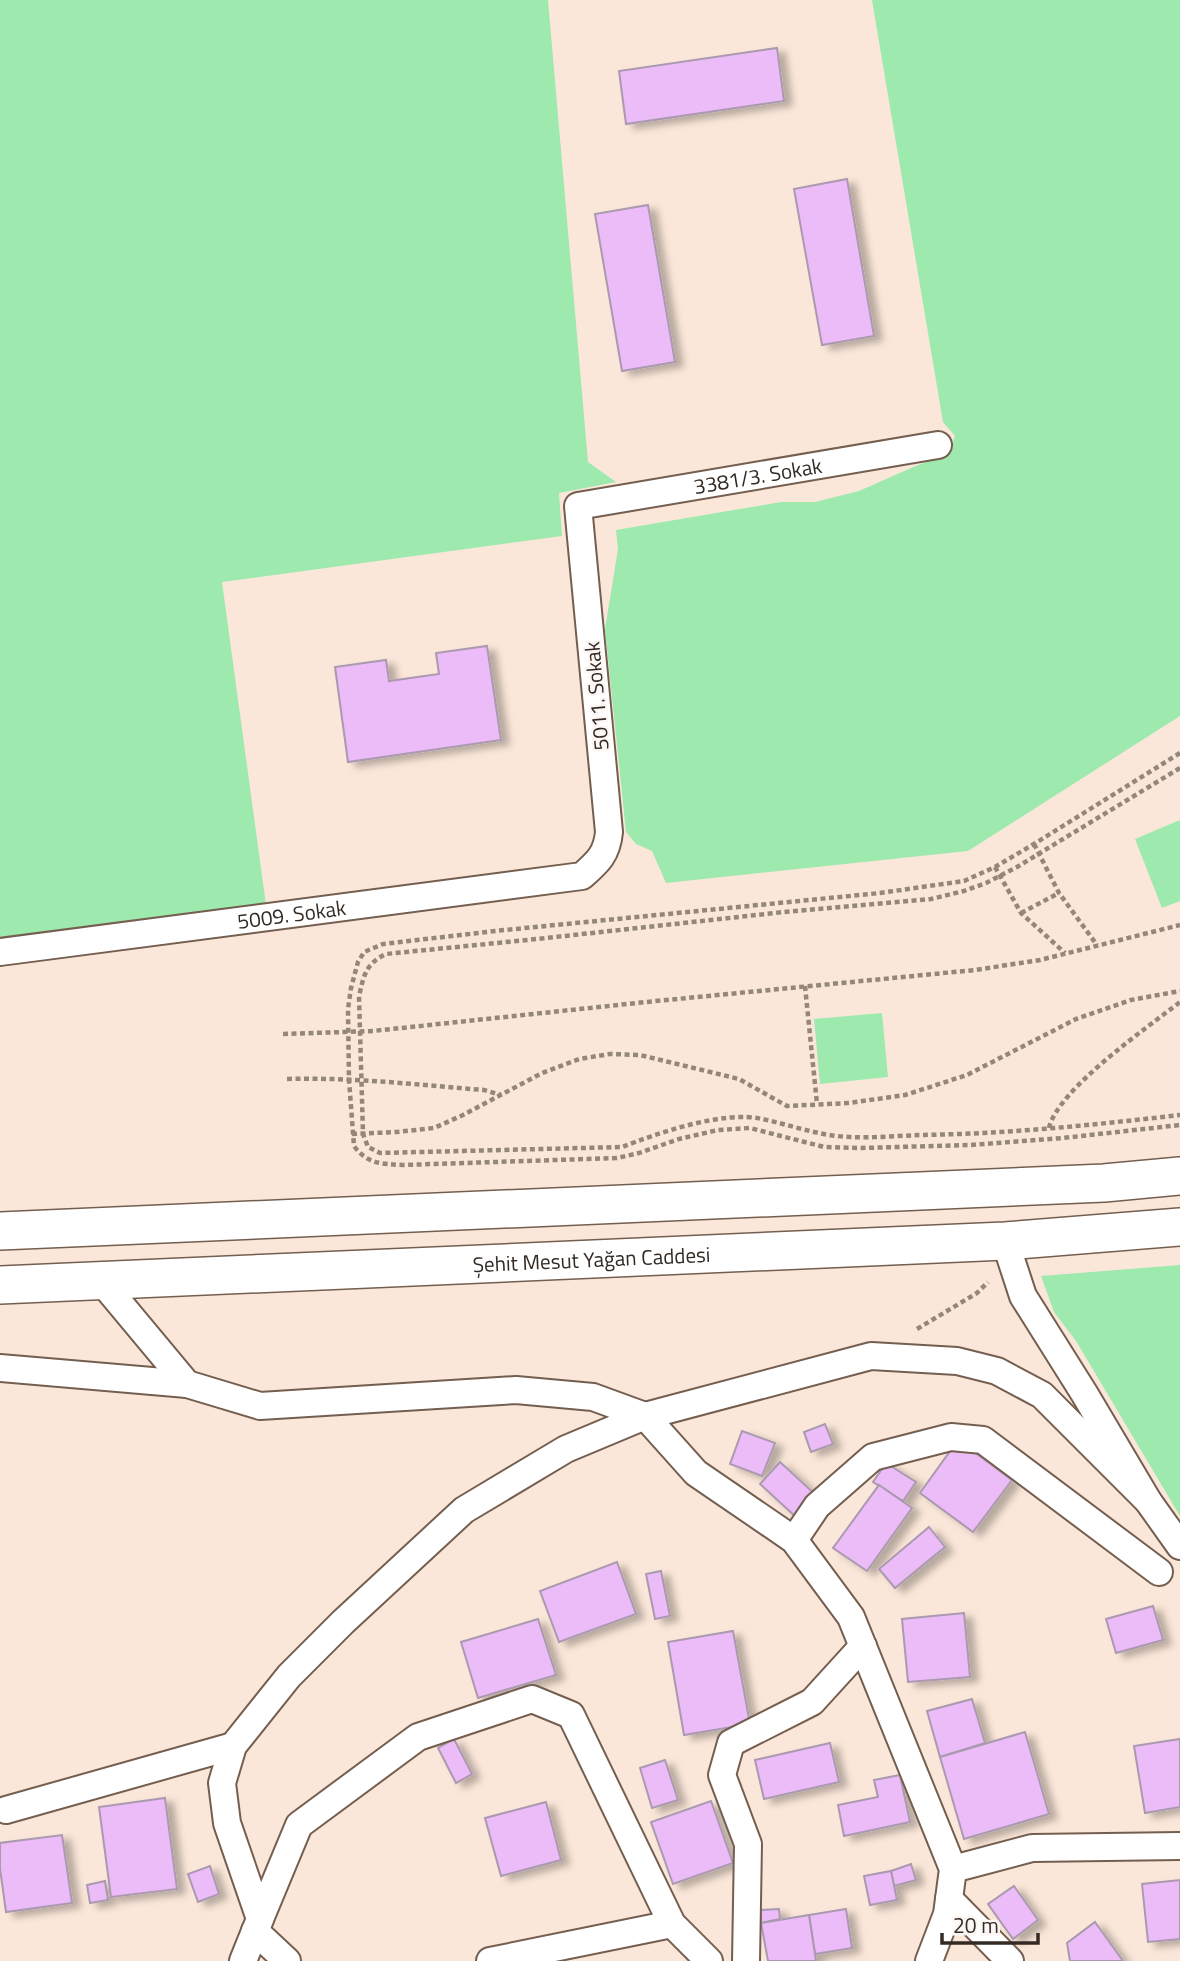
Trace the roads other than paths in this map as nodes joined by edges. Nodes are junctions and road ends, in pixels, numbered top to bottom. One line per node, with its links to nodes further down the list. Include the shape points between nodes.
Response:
1 (938, 446): 2 (street, 3381/3. Sokak)
2 (578, 506): 3 (street, 5011. Sokak, via 609,832 601,858)
3 (582, 876): 4 (street, 5009. Sokak)
4 (0, 952)
5 (1180, 1176): 7 (main road, via 1091,1184)
6 (1180, 1227): 8 (main road, Şehit Mesut Yağan Caddesi)
7 (0, 1231)
8 (1008, 1251): 9 (main road, Şehit Mesut Yağan Caddesi); 14 (street, via 1023,1296)
9 (102, 1282): 10 (main road, Şehit Mesut Yağan Caddesi); 12 (street)
10 (0, 1285)
11 (0, 1368): 12 (street)
12 (187, 1384): 13 (street, via 260,1406 516,1390 593,1396)
13 (645, 1416): 14 (street, via 871,1356 957,1361 997,1371 1042,1395); 15 (street, via 696,1473); 19 (street, via 566,1450 464,1510 289,1675)
14 (1148, 1501): 16 (street)
15 (794, 1540): 17 (street, via 817,1506 873,1457 951,1437 983,1440); 18 (street, via 851,1617)
16 (1180, 1546)
17 (1159, 1572)
18 (863, 1646): 22 (street); 30 (street, via 811,1702 731,1743 722,1775 748,1844)
19 (233, 1746): 20 (street); 25 (street, via 222,1783 227,1823)
20 (6, 1810)
21 (1180, 1846): 22 (street, via 1032,1848)
22 (953, 1869): 23 (street)
23 (949, 1899): 31 (street); 32 (street)
24 (672, 1924): 25 (street, via 572,1715 531,1699 418,1737 299,1825); 28 (street); 29 (street)
25 (257, 1925): 26 (street); 27 (street)
26 (243, 1961)
27 (287, 1961)
28 (489, 1961)
29 (709, 1961)
30 (746, 1961)
31 (929, 1961)
32 (1010, 1961)

